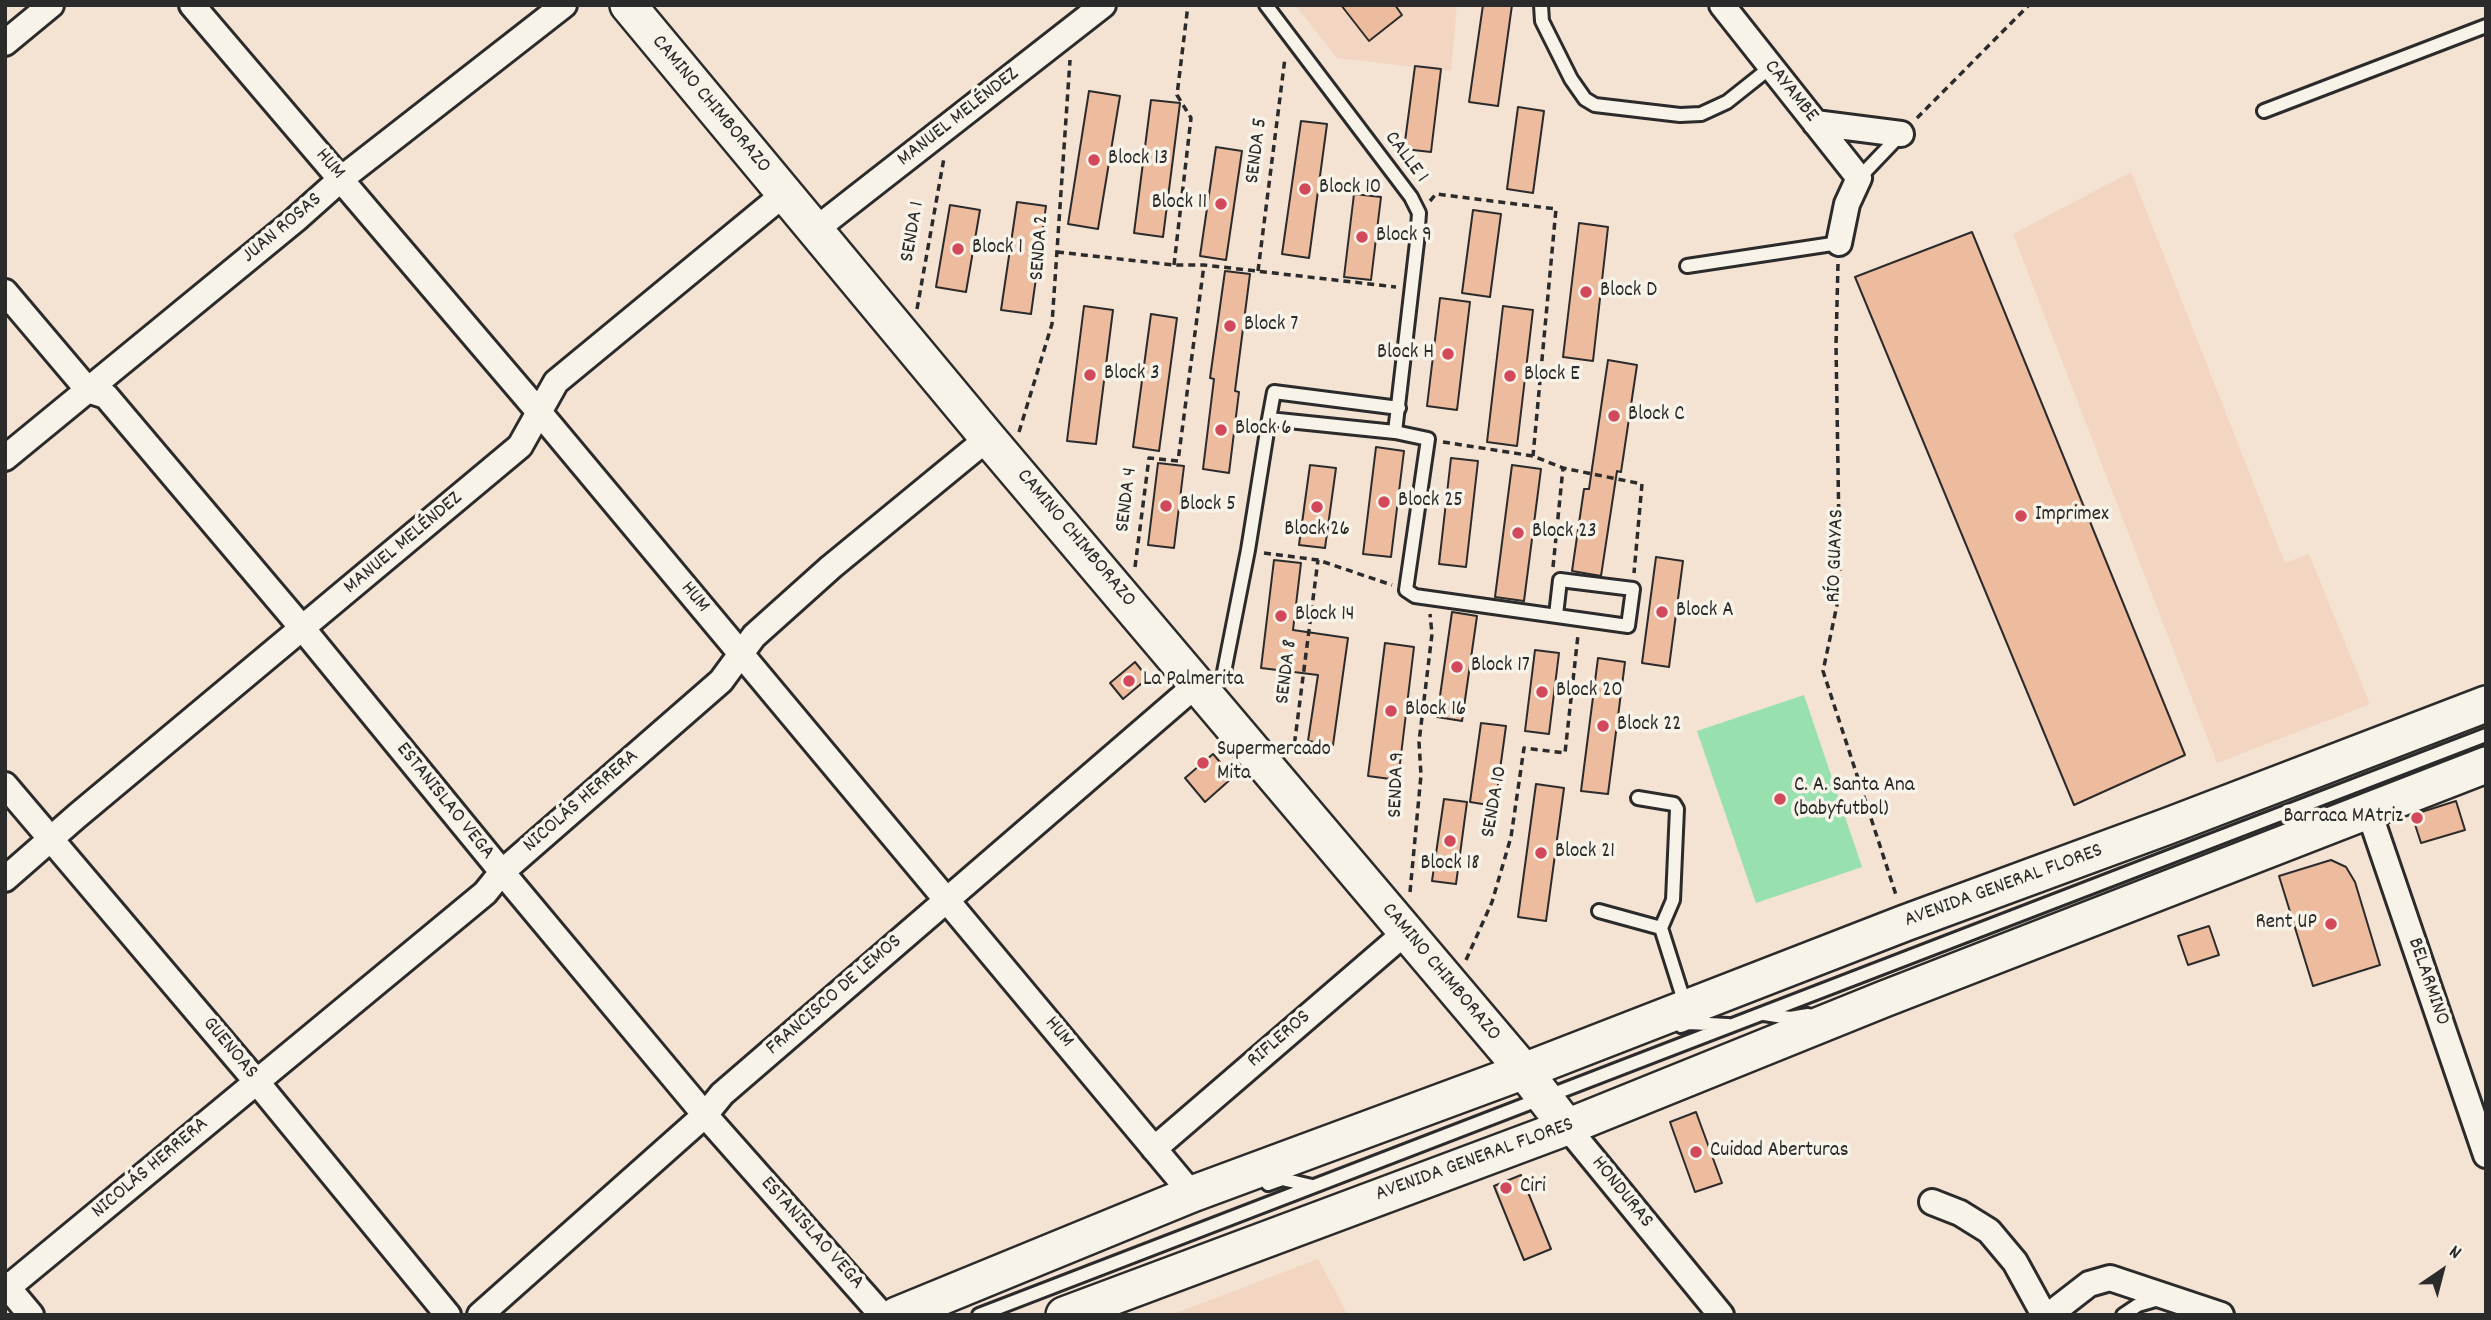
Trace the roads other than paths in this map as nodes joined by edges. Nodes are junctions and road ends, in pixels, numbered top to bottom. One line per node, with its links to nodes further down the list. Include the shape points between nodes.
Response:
1 (51, 5): 10 (street)
2 (192, 5): 16 (street, HUM)
3 (565, 5): 16 (street, JUAN ROSAS)
4 (628, 5): 17 (main road, CAMINO CHIMBORAZO)
5 (1103, 5): 18 (street, MANUEL MELÉNDEZ)
6 (1266, 5): 23 (lane, CALLE 1, via 1419,213)
7 (1541, 5): 11 (lane, via 1542,21 1571,79 1595,105 1701,114 1727,102)
8 (1722, 5): 11 (street, CAYAMBE)
9 (2486, 26): 12 (lane)
10 (5, 43)
11 (1771, 67): 13 (street, CAYAMBE)
12 (2264, 111)
13 (1815, 123): 14 (street); 15 (street, CAYAMBE)
14 (1901, 134): 15 (lane)
15 (1859, 178): 19 (street, via 1847,204)
16 (341, 179): 22 (street, JUAN ROSAS); 24 (street, HUM)
17 (784, 194): 18 (main road, CAMINO CHIMBORAZO); 24 (street, MANUEL MELÉNDEZ, via 556,382)
18 (815, 230): 27 (main road, CAMINO CHIMBORAZO)
19 (1839, 243): 20 (lane)
20 (1687, 266)
21 (5, 292): 22 (street, ESTANISLAO VEGA)
22 (88, 390): 28 (street, JUAN ROSAS); 30 (street, ESTANISLAO VEGA, via 106,396)
23 (1399, 408): 25 (lane, via 1274,392); 26 (lane, CALLE 1)
24 (539, 412): 30 (street, MANUEL MELÉNDEZ, via 520,446); 31 (street, HUM)
25 (1269, 419): 26 (lane); 32 (lane, via 1223,677)
26 (1395, 432): 29 (lane, via 1428,439 1406,590 1415,596)
27 (999, 450): 31 (street, NICOLÁS HERRERA, via 831,567 754,636); 32 (main road, CAMINO CHIMBORAZO)
28 (5, 458)
29 (1556, 615): 29 (lane, via 1628,626 1633,589 1560,580)
30 (303, 629): 40 (street, MANUEL MELÉNDEZ); 41 (street, ESTANISLAO VEGA)
31 (741, 654): 41 (street, NICOLÁS HERRERA, via 721,681); 43 (street, HUM)
32 (1200, 690): 43 (street, FRANCISCO DE LEMOS); 46 (main road, CAMINO CHIMBORAZO)
33 (2486, 704): 47 (main road, AVENIDA GENERAL FLORES)
34 (2486, 735): 36 (lane, AVENIDA GENERAL FLORES)
35 (2486, 765): 39 (main road, AVENIDA GENERAL FLORES)
36 (2393, 770): 39 (lane); 49 (lane, AVENIDA GENERAL FLORES)
37 (5, 785): 40 (street, GUENOAS)
38 (1638, 798): 45 (lane, via 1674,804 1677,809 1673,900)
39 (2368, 809): 56 (main road, AVENIDA GENERAL FLORES, via 1868,999); 58 (street, BELARMINO)
40 (50, 840): 42 (street, MANUEL MELÉNDEZ); 53 (street, GUENOAS)
41 (502, 872): 53 (street, NICOLÁS HERRERA, via 485,893); 55 (street, ESTANISLAO VEGA)
42 (5, 879)
43 (947, 899): 55 (street, FRANCISCO DE LEMOS, via 722,1094); 57 (street, HUM)
44 (1599, 911): 45 (lane)
45 (1661, 928): 47 (lane)
46 (1406, 932): 54 (main road, CAMINO CHIMBORAZO); 57 (street, RIFLEROS)
47 (1686, 1007): 54 (main road, AVENIDA GENERAL FLORES)
48 (1816, 1012): 49 (lane, AVENIDA GENERAL FLORES, via 1790,1017)
49 (1764, 1013): 50 (lane, AVENIDA GENERAL FLORES)
50 (1732, 1026): 51 (lane, AVENIDA GENERAL FLORES, via 1689,1023); 54 (lane, AVENIDA GENERAL FLORES)
51 (1663, 1032)
52 (1624, 1046): 54 (lane, AVENIDA GENERAL FLORES)
53 (256, 1081): 64 (street, NICOLÁS HERRERA); 67 (street, GUENOAS)
54 (1534, 1084): 56 (main road, HONDURAS); 59 (lane, AVENIDA GENERAL FLORES); 61 (main road, AVENIDA GENERAL FLORES); 63 (main road, via 1525,1117 1510,1128 1311,1204)
55 (705, 1115): 68 (street, FRANCISCO DE LEMOS); 69 (street, ESTANISLAO VEGA)
56 (1567, 1127): 63 (main road, AVENIDA GENERAL FLORES); 73 (street, HONDURAS)
57 (1154, 1149): 61 (street, HUM)
58 (2486, 1155)
59 (1312, 1186): 60 (lane, via 1282,1179); 71 (lane, AVENIDA GENERAL FLORES)
60 (1259, 1187)
61 (1203, 1199): 70 (main road, AVENIDA GENERAL FLORES)
62 (1932, 1202): 74 (street, via 1989,1231 2015,1262)
63 (1265, 1240): 72 (main road, AVENIDA GENERAL FLORES)
64 (6, 1287): 66 (street)
65 (2166, 1297): 74 (street, via 2110,1278 2089,1284); 75 (lane); 76 (street)
66 (31, 1315)
67 (449, 1315)
68 (480, 1315)
69 (883, 1315)
70 (897, 1315)
71 (979, 1315)
72 (1064, 1315)
73 (1721, 1315)
74 (2047, 1315)
75 (2123, 1315)
76 (2221, 1315)

